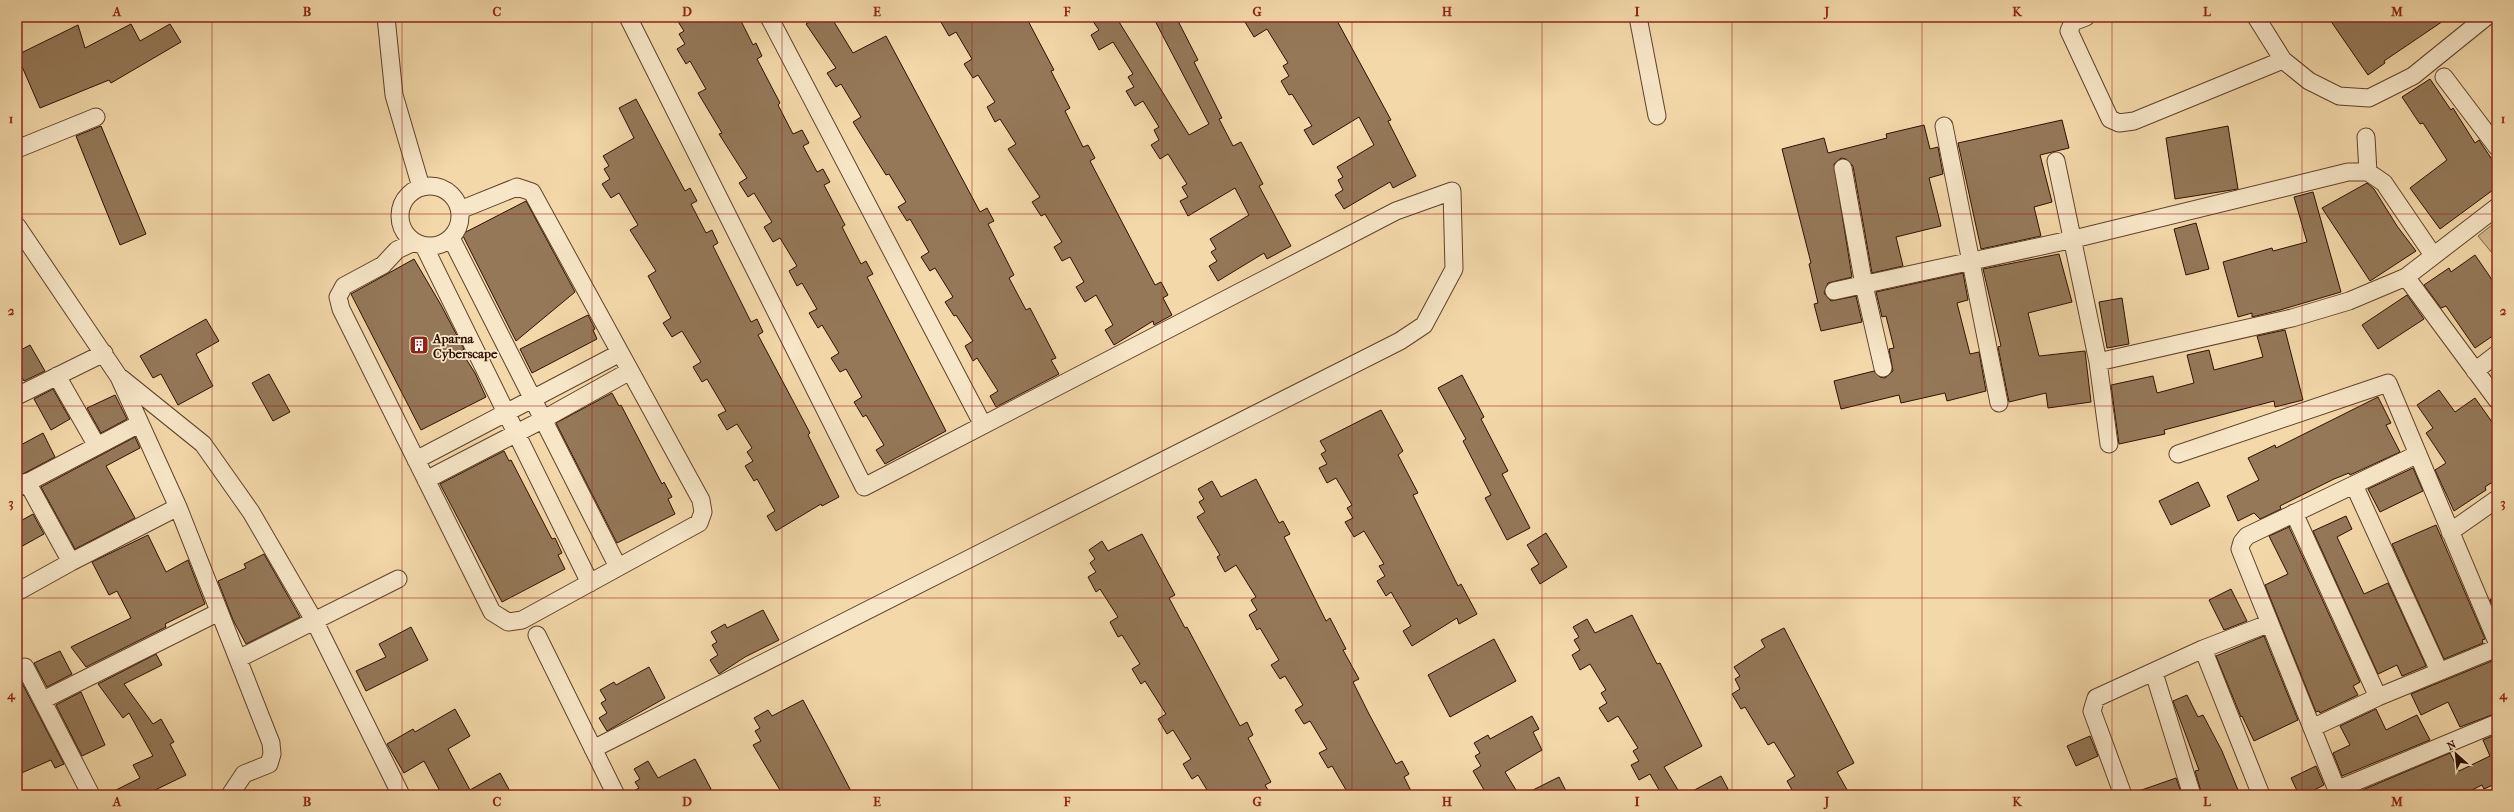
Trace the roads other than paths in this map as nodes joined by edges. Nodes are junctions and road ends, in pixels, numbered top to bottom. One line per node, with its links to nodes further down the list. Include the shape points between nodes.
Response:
1 (386, 17): 19 (street, via 394,95)
2 (628, 17): 47 (street, via 864,487)
3 (769, 17): 47 (street)
4 (1638, 17): 10 (street)
5 (2086, 17): 8 (street, via 2073,22 2069,31 2110,119 2119,122 2134,121)
6 (2256, 17): 8 (street)
7 (2486, 17): 8 (street, via 2412,76 2369,98 2339,96 2309,81)
8 (2283, 60)
9 (2444, 77): 14 (street)
10 (1657, 116)
11 (96, 117): 15 (street)
12 (1944, 126): 27 (street)
13 (2366, 137): 18 (street)
14 (2497, 147)
15 (17, 149)
16 (2056, 161): 24 (street)
17 (1842, 168): 29 (street)
18 (2368, 172): 24 (street, via 2348,172); 26 (street, via 2384,182)
19 (421, 187): 21 (street, via 441,187 457,200); 25 (street, via 405,199 401,208 402,227)
20 (2497, 207): 26 (street)
21 (460, 210): 23 (street, via 459,225); 32 (street, via 517,186 532,192)
22 (17, 226): 31 (street)
23 (451, 238): 25 (street, via 433,246); 41 (street)
24 (2074, 239): 27 (street); 34 (street)
25 (419, 244): 44 (street); 53 (street, via 397,250 383,265 344,286 338,297 341,309)
26 (2433, 255): 28 (street)
27 (1970, 261): 29 (street); 43 (street)
28 (2406, 277): 34 (street, via 2349,301 2292,318); 37 (street)
29 (1864, 285): 30 (street); 35 (street)
30 (1834, 291)
31 (104, 353): 38 (street); 39 (street)
32 (620, 353): 36 (street); 41 (street)
33 (2497, 354): 37 (street)
34 (2098, 362): 49 (street)
35 (1883, 368)
36 (630, 371): 45 (street); 62 (street, via 701,500 703,512 699,523)
37 (2475, 371): 42 (street)
38 (57, 376): 40 (street); 50 (street)
39 (119, 377): 46 (street); 67 (street, via 203,444 251,512)
40 (17, 396)
41 (532, 397): 44 (street); 45 (street)
42 (2497, 400)
43 (1999, 403)
44 (504, 412): 48 (street); 53 (street)
45 (542, 420): 48 (street); 62 (street)
46 (139, 424): 50 (street); 58 (street)
47 (983, 425): 81 (street, via 1396,210 1452,191 1454,269 1424,325 1400,341)
48 (515, 434): 54 (street); 64 (street)
49 (2109, 444)
50 (96, 446): 55 (street)
51 (2178, 454): 52 (street, via 2388,383)
52 (2418, 454): 56 (street); 60 (street)
53 (416, 460): 54 (street)
54 (426, 480): 64 (street, via 492,612 508,622 522,620)
55 (22, 485): 61 (street)
56 (2354, 485): 59 (street); 75 (street)
57 (2497, 499): 60 (street)
58 (178, 507): 61 (street); 66 (street)
59 (2294, 513): 68 (street, via 2247,536 2240,549); 77 (street)
60 (2450, 532): 70 (street)
61 (71, 562): 65 (street)
62 (618, 567): 64 (street)
63 (398, 579): 67 (street)
64 (590, 583)
65 (17, 592)
66 (219, 612): 73 (street); 78 (street)
67 (315, 622): 73 (street); 85 (street)
68 (2270, 622): 72 (street); 80 (street)
69 (537, 635): 81 (street)
70 (2497, 642)
71 (2497, 648): 75 (street)
72 (2203, 649): 76 (street); 89 (street)
73 (238, 659): 84 (street, via 271,743 272,754 269,764 244,774)
74 (25, 666): 78 (street)
75 (2439, 671): 77 (street)
76 (2154, 673): 87 (street, via 2096,698 2092,711); 88 (street)
77 (2378, 697): 80 (street)
78 (43, 700): 83 (street)
79 (2497, 724): 82 (street)
80 (2312, 728): 82 (street)
81 (593, 749): 86 (street)
82 (2337, 793)
83 (91, 795)
84 (230, 795)
85 (401, 795)
86 (616, 795)
87 (2123, 795)
88 (2192, 795)
89 (2261, 795)

